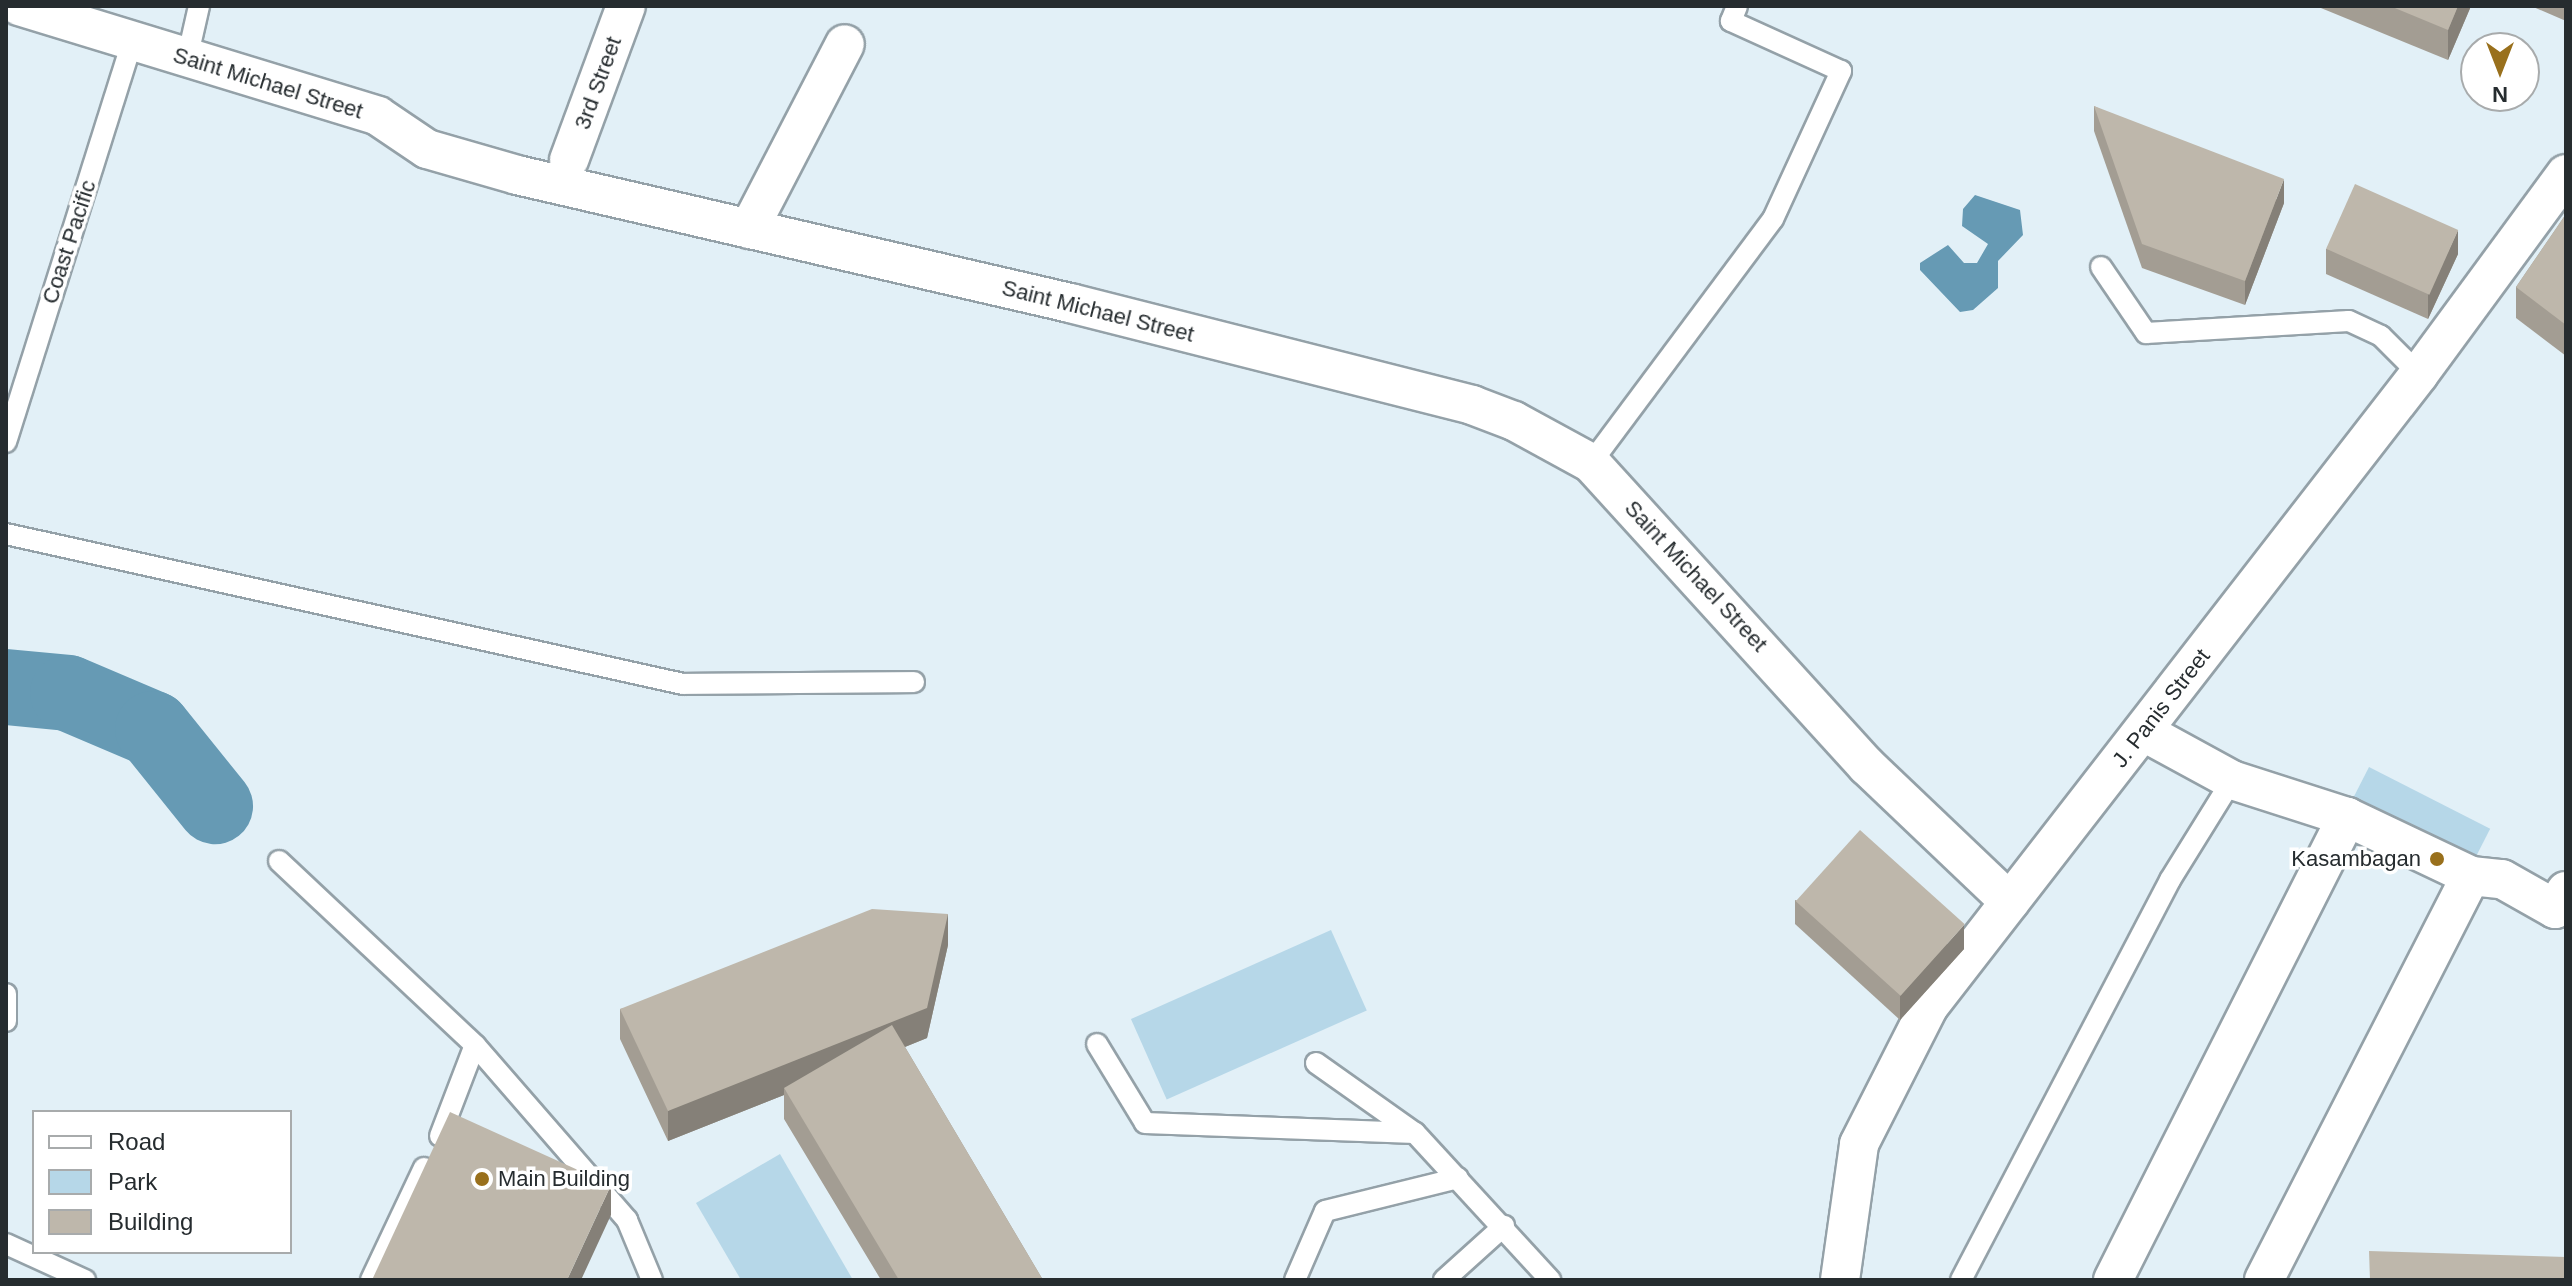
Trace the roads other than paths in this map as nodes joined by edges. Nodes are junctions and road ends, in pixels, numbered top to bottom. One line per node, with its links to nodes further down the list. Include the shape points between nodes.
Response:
1 (199, 6): 7 (lane)
2 (626, 6): 8 (street, 3rd Street)
3 (1737, 6): 14 (lane, via 1731,21 1841,71 1773,219)
4 (24, 7): 5 (street, Saint Michael Street)
5 (132, 43): 7 (street, Saint Michael Street); 13 (lane, Coast Pacific)
6 (845, 44): 10 (street)
7 (187, 59): 10 (street, Saint Michael Street, via 378,116 427,149)
8 (569, 160)
9 (2566, 174): 12 (street, J. Panis Street)
10 (749, 229): 14 (street, Saint Michael Street, via 1472,405 1514,421)
11 (2101, 267): 12 (lane, via 2146,333 2349,321 2381,336)
12 (2419, 374): 17 (street, J. Panis Street)
13 (6, 442)
14 (1591, 463): 22 (street, Saint Michael Street, via 1867,766)
15 (6, 534): 16 (lane, via 683,684)
16 (914, 682)
17 (2144, 732): 18 (street); 22 (street, J. Panis Street)
18 (2232, 780): 19 (street); 40 (lane, via 2163,893)
19 (2347, 817): 21 (street); 41 (street)
20 (279, 861): 27 (lane)
21 (2471, 876): 23 (street, via 2502,879); 42 (street)
22 (2010, 902): 39 (street, J. Panis Street, via 1929,1006 1870,1119 1849,1190)
23 (2562, 905)
24 (6, 994): 25 (lane)
25 (6, 1021)
26 (1097, 1044): 29 (lane, via 1145,1123)
27 (475, 1045): 34 (lane, via 458,1097); 35 (lane, via 627,1220)
28 (1316, 1063): 29 (lane)
29 (1415, 1133): 30 (lane)
30 (1458, 1178): 31 (lane); 36 (lane, via 1325,1211)
31 (1504, 1226): 37 (lane); 38 (lane)
32 (6, 1244): 33 (lane)
33 (85, 1280)
34 (371, 1280)
35 (652, 1280)
36 (1295, 1280)
37 (1444, 1280)
38 (1550, 1280)
39 (1840, 1280)
40 (1961, 1280)
41 (2113, 1280)
42 (2264, 1280)

